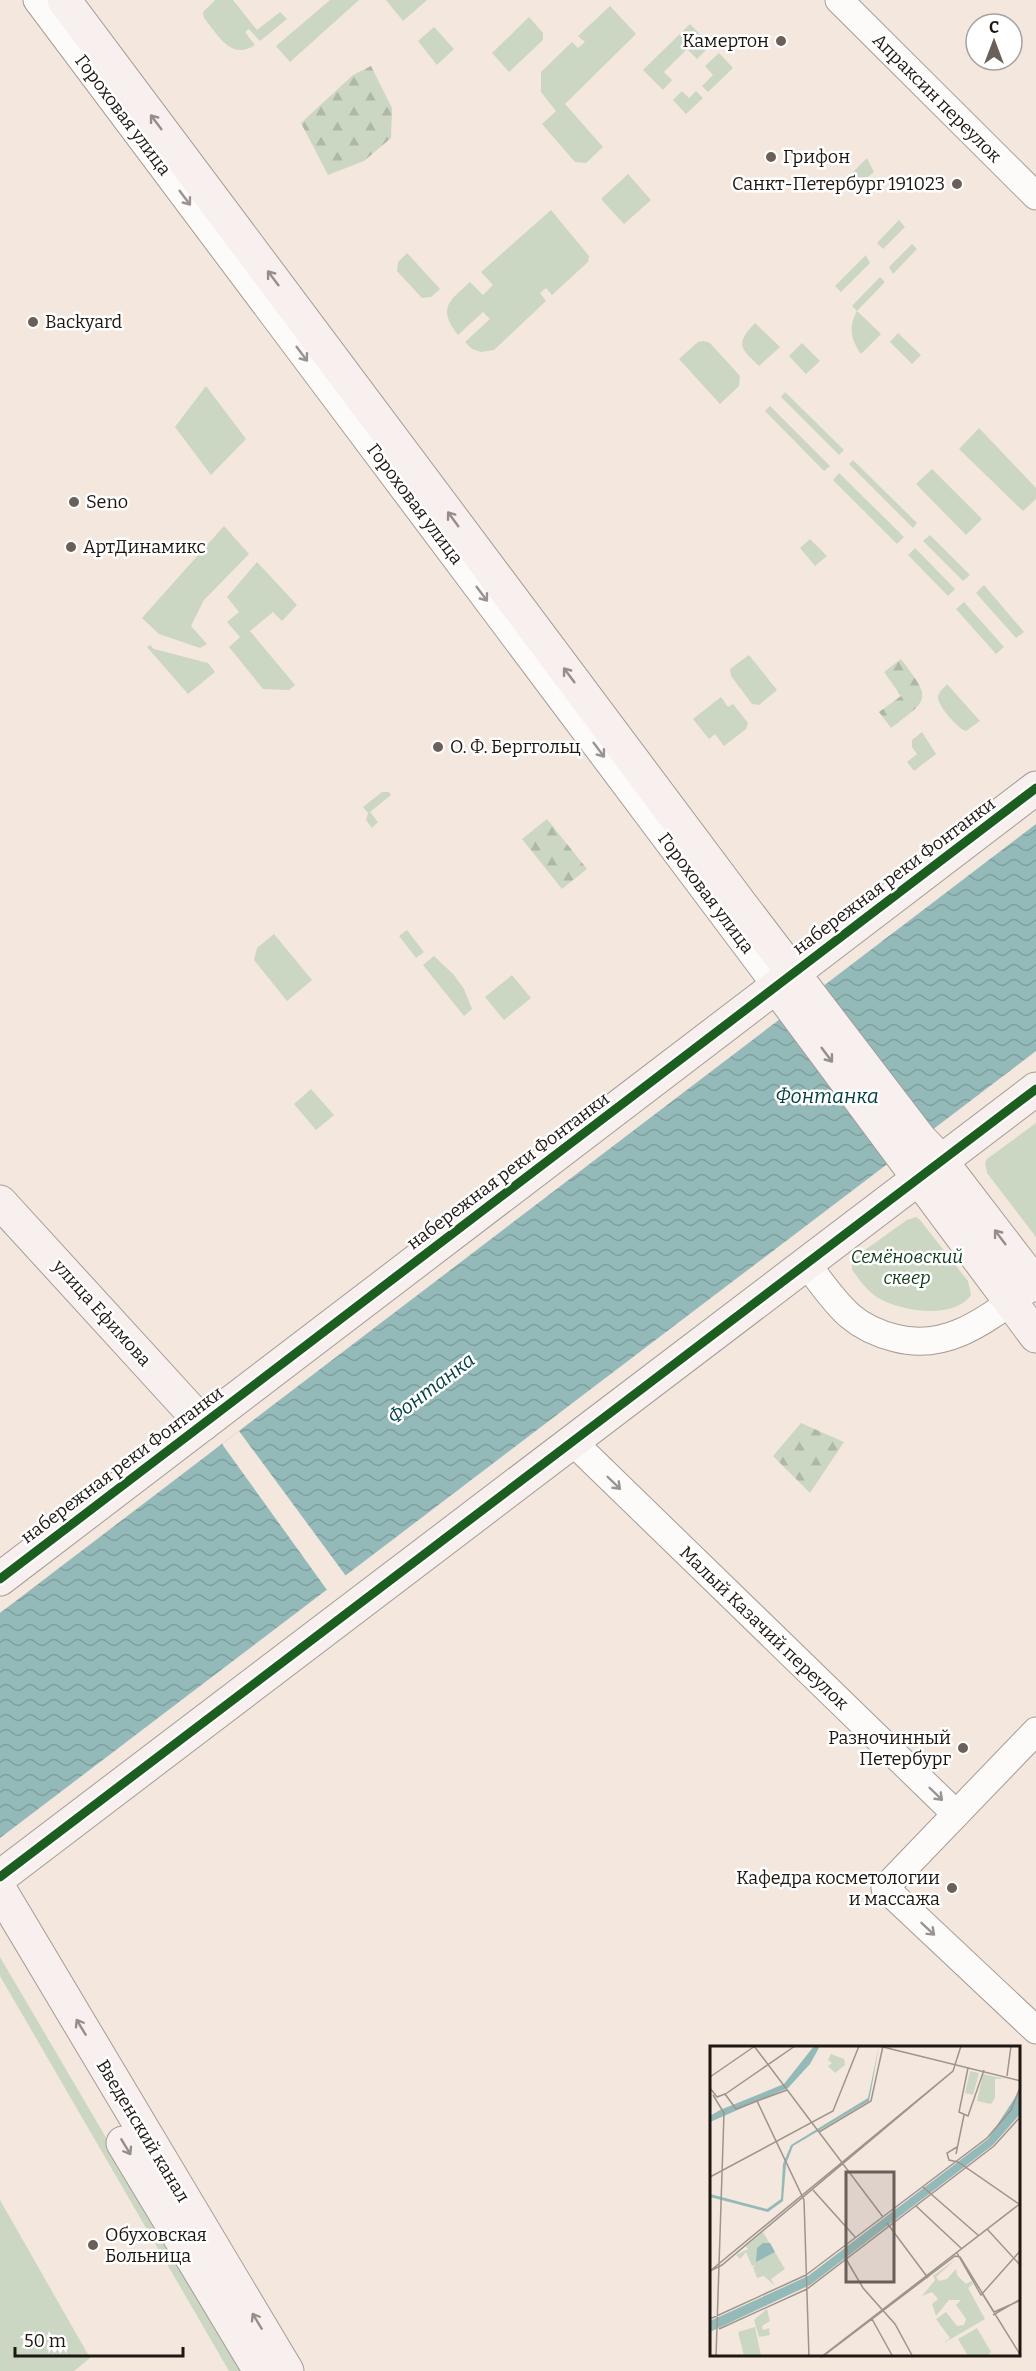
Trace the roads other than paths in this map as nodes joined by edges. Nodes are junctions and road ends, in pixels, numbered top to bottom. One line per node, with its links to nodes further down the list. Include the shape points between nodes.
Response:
1 (37, 0): 6 (street, Гороховая улица, one-way to 6)
2 (64, 0): 6 (main road, Гороховая улица, one-way to 2, via 707,860)
3 (838, 0): 4 (street, Апраксин переулок)
4 (1036, 196)
5 (1036, 788): 6 (main road, набережная реки Фонтанки)
6 (794, 991): 8 (main road); 13 (main road, набережная реки Фонтанки)
7 (1036, 1089): 8 (main road)
8 (920, 1158): 10 (main road); 11 (main road)
9 (0, 1202): 13 (main road, улица Ефимова)
10 (806, 1263): 11 (street, via 850,1316 884,1335 908,1342 931,1342 962,1334); 14 (main road)
11 (1029, 1288): 12 (main road)
12 (1036, 1336)
13 (203, 1424): 15 (main road, набережная реки Фонтанки)
14 (573, 1442): 17 (street, Малый Казачий переулок, one-way to 17); 18 (main road)
15 (0, 1579)
16 (1036, 1731): 17 (street)
17 (956, 1814): 21 (street, one-way to 21, via 885,1888)
18 (0, 1877)
19 (0, 1890): 23 (main road, Введенский канал, one-way to 19)
20 (0, 1934): 22 (main road, Введенский канал, one-way to 22)
21 (1036, 2030)
22 (260, 2371)
23 (287, 2371)

